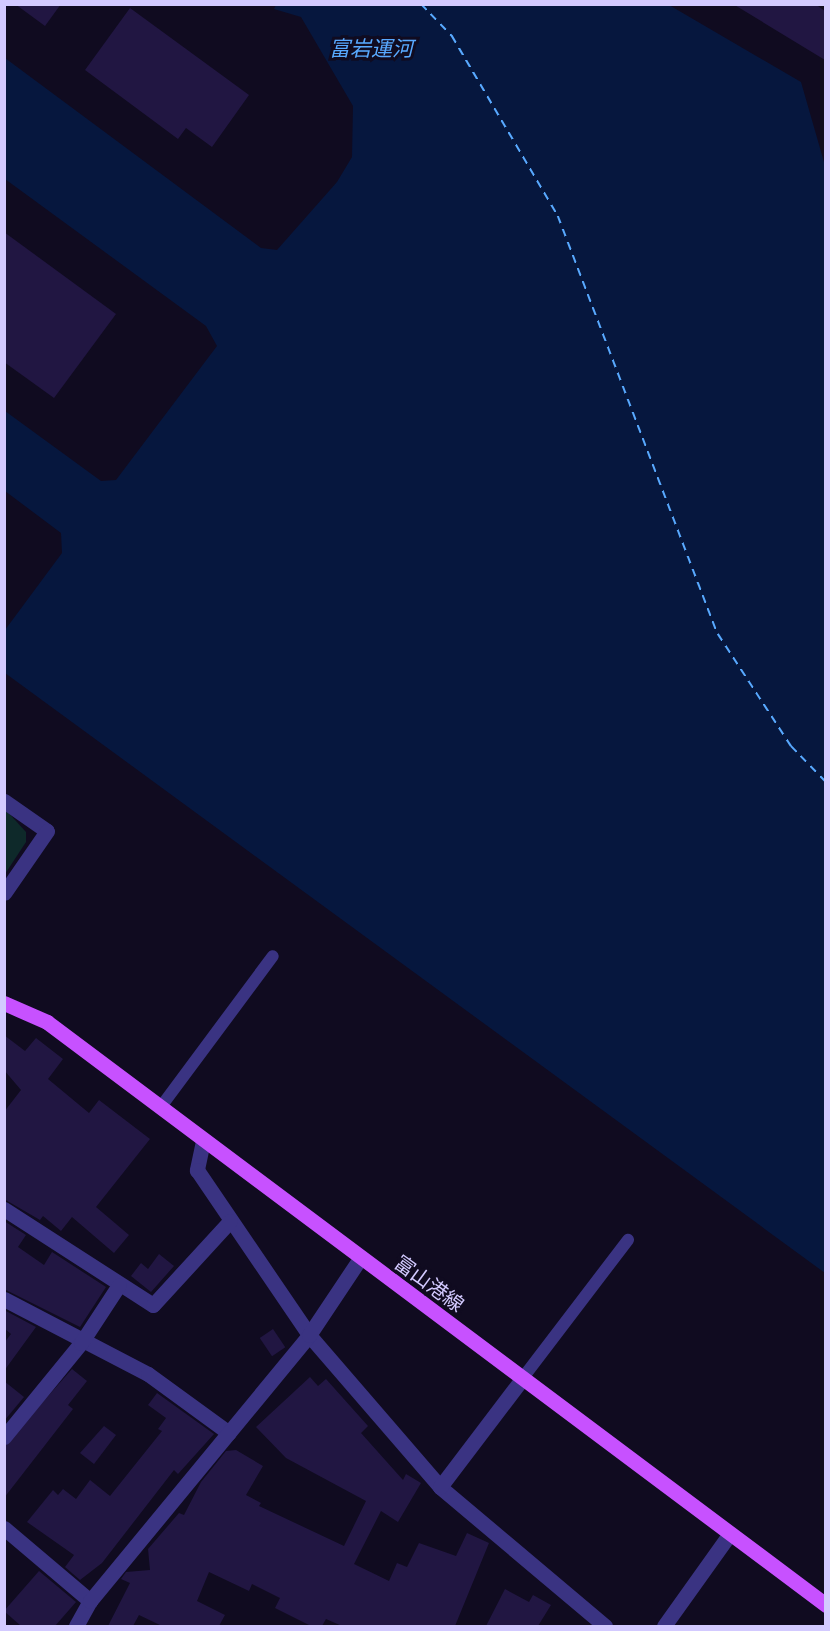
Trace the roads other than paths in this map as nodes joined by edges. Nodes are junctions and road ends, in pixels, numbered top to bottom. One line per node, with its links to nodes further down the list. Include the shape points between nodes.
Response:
1 (4, 801): 2 (street, via 47,831)
2 (4, 893)
3 (273, 956): 5 (lane)
4 (4, 1003): 5 (main road, 富山港線, via 47,1022)
5 (160, 1108): 6 (main road, 富山港線)
6 (203, 1141): 8 (street, via 196,1170); 10 (main road, 富山港線)
7 (4, 1209): 11 (street)
8 (230, 1221): 11 (street, via 153,1305); 13 (street)
9 (628, 1240): 15 (lane)
10 (359, 1260): 13 (street); 15 (main road, 富山港線)
11 (119, 1285): 14 (street)
12 (4, 1299): 14 (street)
13 (309, 1335): 16 (street); 18 (street)
14 (81, 1343): 16 (street, via 148,1374); 17 (street)
15 (522, 1379): 18 (street); 20 (main road, 富山港線)
16 (229, 1433): 21 (street)
17 (4, 1437)
18 (440, 1487): 24 (street)
19 (4, 1528): 21 (street)
20 (729, 1535): 22 (main road, 富山港線); 25 (street)
21 (90, 1601): 23 (street)
22 (825, 1605)
23 (76, 1626)
24 (605, 1626)
25 (664, 1626)

